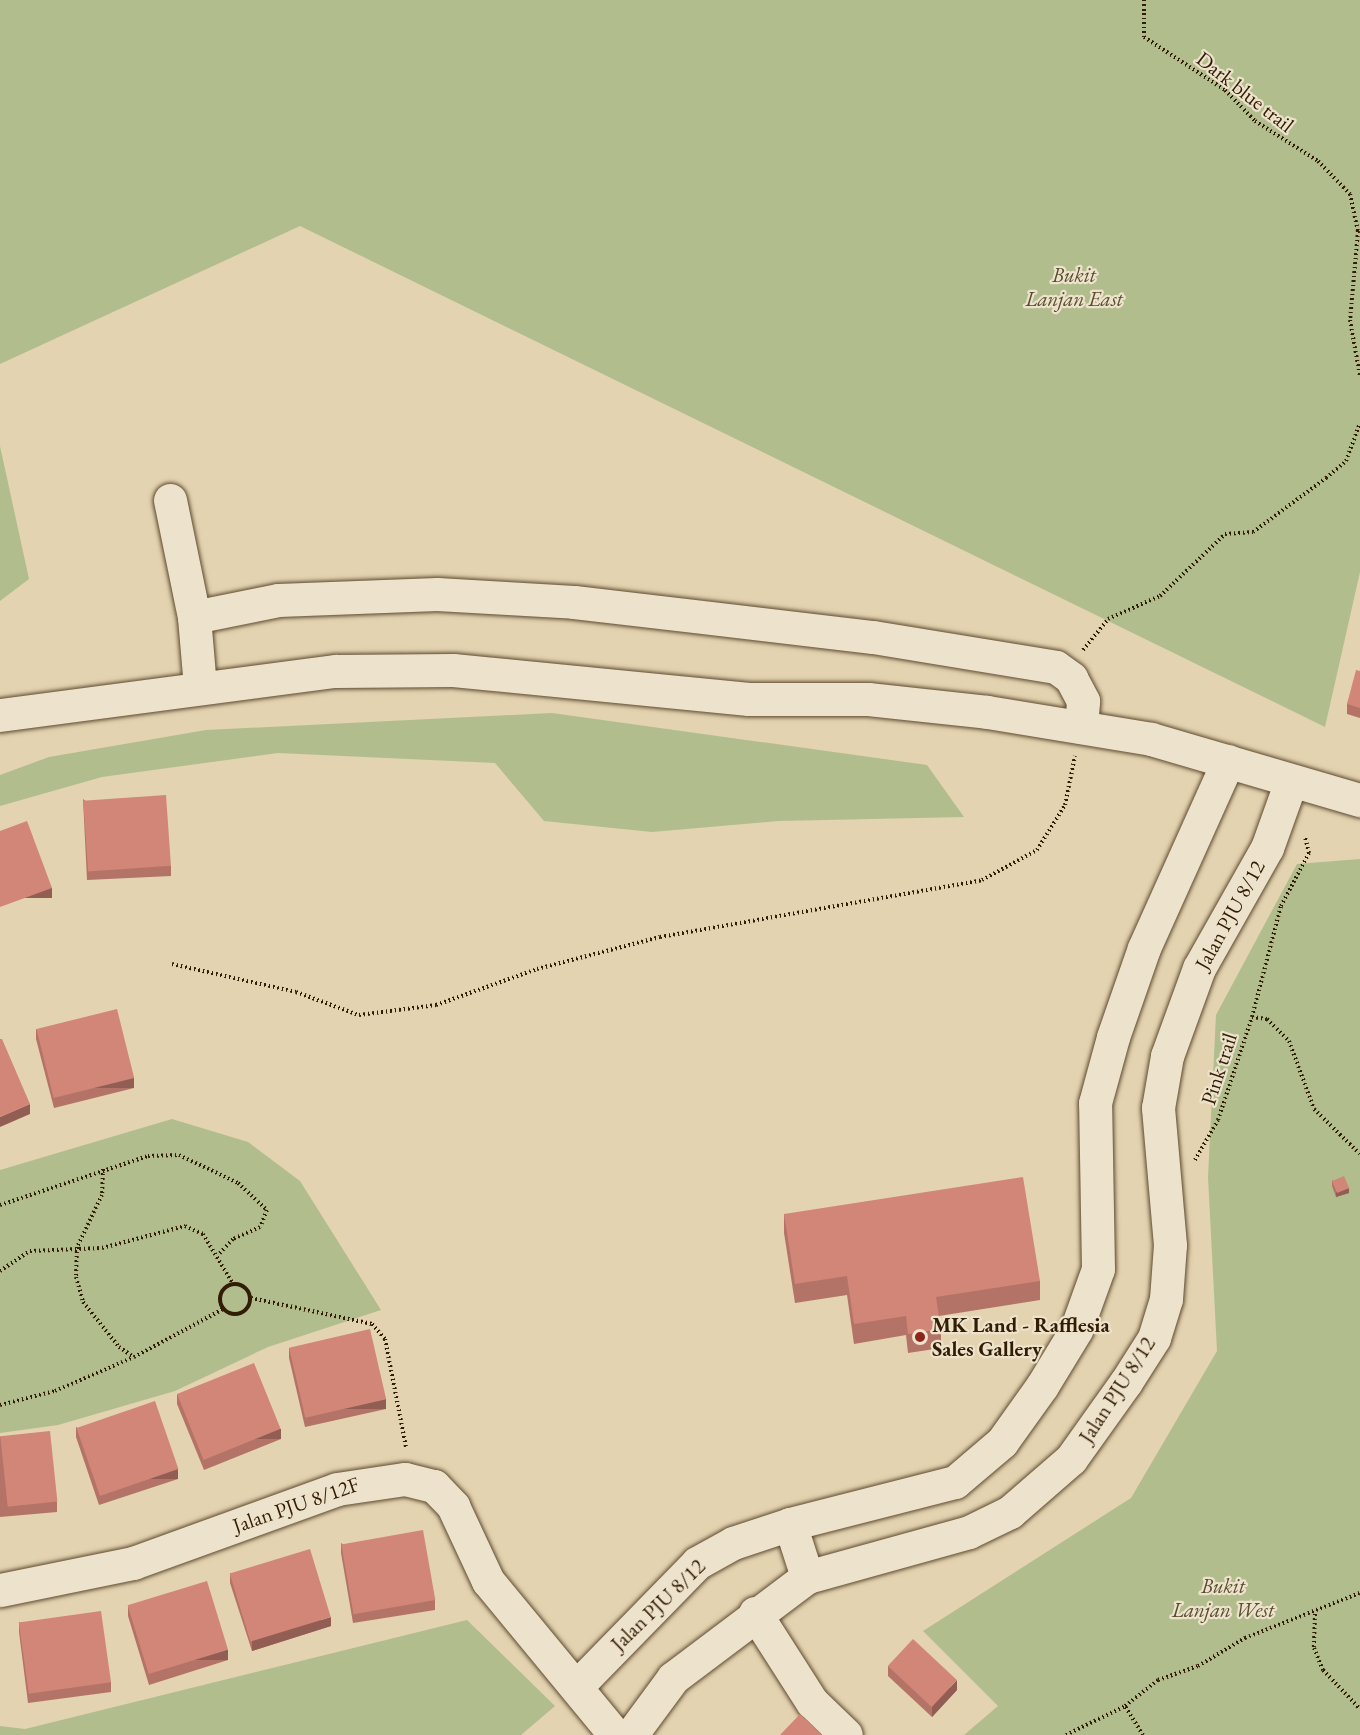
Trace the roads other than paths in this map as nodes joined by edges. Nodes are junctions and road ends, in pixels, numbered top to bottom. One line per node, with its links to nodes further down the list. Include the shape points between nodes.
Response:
1 (170, 500): 2 (street)
2 (194, 617): 3 (street); 5 (street, via 278,600 437,594 574,602 1030,659 1071,678 1083,701)
3 (200, 687): 4 (street); 5 (street, via 336,670 453,670 749,699 868,699)
4 (0, 715)
5 (1081, 727): 6 (street, via 1151,739)
6 (1228, 761): 7 (street); 9 (street, Jalan PJU 8/12, via 1144,948 1095,1103 1098,1269 1076,1330 1002,1442 955,1482)
7 (1291, 781): 8 (street); 10 (street, Jalan PJU 8/12, via 1268,848 1199,968 1167,1056 1158,1108 1170,1245 1166,1299 1154,1338 1071,1459 1010,1512 969,1532)
8 (1360, 800)
9 (790, 1524): 10 (street); 13 (street, Jalan PJU 8/12, via 733,1543 697,1563)
10 (807, 1577): 12 (street, Jalan PJU 8/12)
11 (0, 1590): 13 (street, Jalan PJU 8/12F, via 133,1563 358,1484 412,1480 434,1486 453,1506 488,1581)
12 (755, 1613): 15 (street, Jalan PJU 8/12, via 673,1678); 16 (street, via 812,1702)
13 (577, 1686): 14 (street, Jalan PJU 8/12F)
14 (615, 1735)
15 (631, 1735)
16 (846, 1735)

